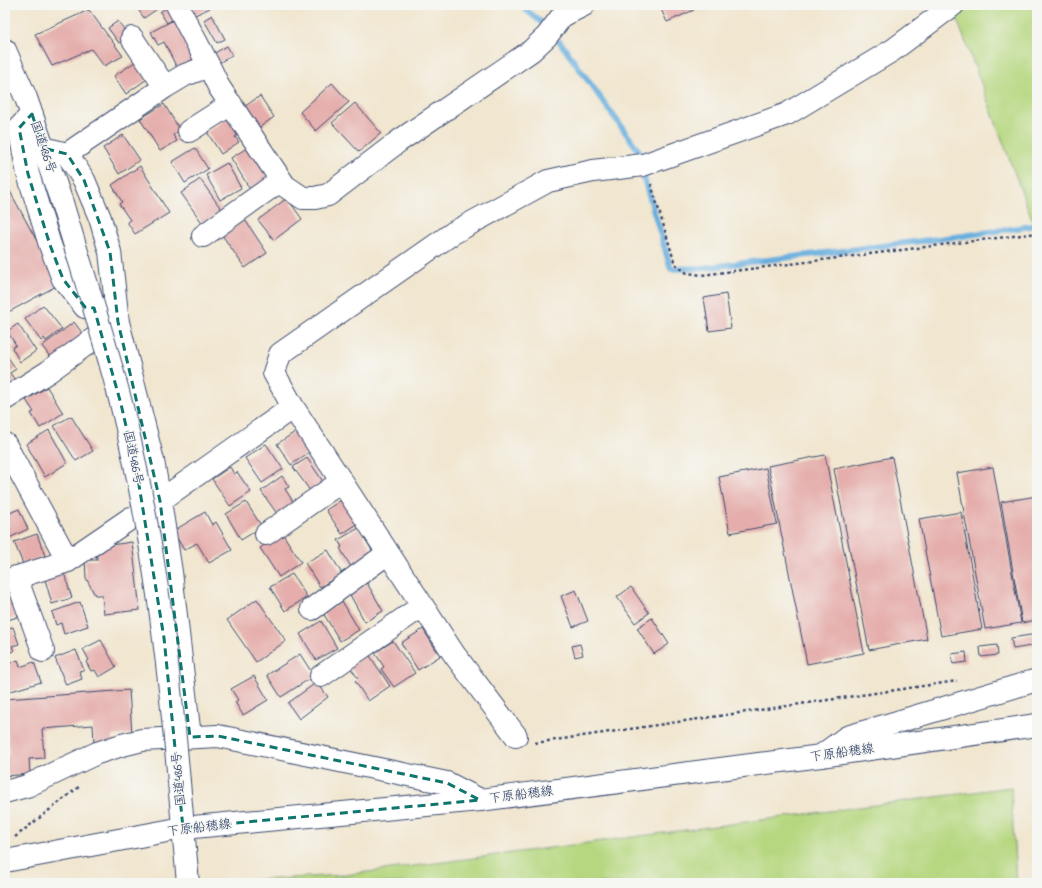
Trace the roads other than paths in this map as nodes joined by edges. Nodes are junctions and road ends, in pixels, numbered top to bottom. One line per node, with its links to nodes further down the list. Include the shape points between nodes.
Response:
1 (177, 5): 6 (main road)
2 (584, 5): 13 (main road, via 562,16 547,36 530,51 398,141 328,195 303,198 285,186)
3 (953, 5): 17 (main road, via 893,50 787,114 643,165 593,171 548,181 453,233 280,354 274,373)
4 (132, 38): 7 (main road)
5 (5, 50): 9 (main road, 国道486号)
6 (209, 66): 7 (main road, via 185,75); 8 (main road)
7 (165, 87): 12 (main road)
8 (231, 104): 10 (main road); 13 (main road)
9 (32, 114): 11 (main road, 国道486号); 15 (main road, via 20,128 28,174 63,279 85,307)
10 (189, 131)
11 (43, 148): 12 (main road); 37 (main road, 国道486号, bridge, via 105,342 138,479 164,638)
12 (67, 154): 15 (main road, via 84,180 100,218 110,252)
13 (281, 180): 14 (main road)
14 (203, 236)
15 (117, 316): 16 (main road, via 48,372); 20 (main road, via 153,461)
16 (5, 399)
17 (293, 407): 19 (main road); 20 (main road)
18 (5, 444): 24 (main road)
19 (342, 481): 22 (main road); 23 (main road)
20 (157, 503): 33 (main road, via 173,587)
21 (132, 518): 24 (main road)
22 (266, 534)
23 (388, 553): 26 (main road); 27 (main road)
24 (68, 561): 25 (main road)
25 (10, 579): 28 (main road)
26 (422, 606): 29 (main road); 32 (main road, via 454,654)
27 (312, 609)
28 (43, 651)
29 (321, 676)
30 (1037, 680): 34 (main road, via 847,738)
31 (1037, 726): 34 (main road, 下原船穂線)
32 (516, 736)
33 (190, 737): 35 (main road, via 142,740 122,745 97,753 27,786); 36 (main road, via 218,736 447,783)
34 (821, 756): 36 (main road, 下原船穂線)
35 (5, 792)
36 (480, 800): 37 (main road, 下原船穂線)
37 (183, 828): 38 (main road, 下原船穂線); 39 (main road, 国道486号)
38 (8, 851)
39 (188, 883)

